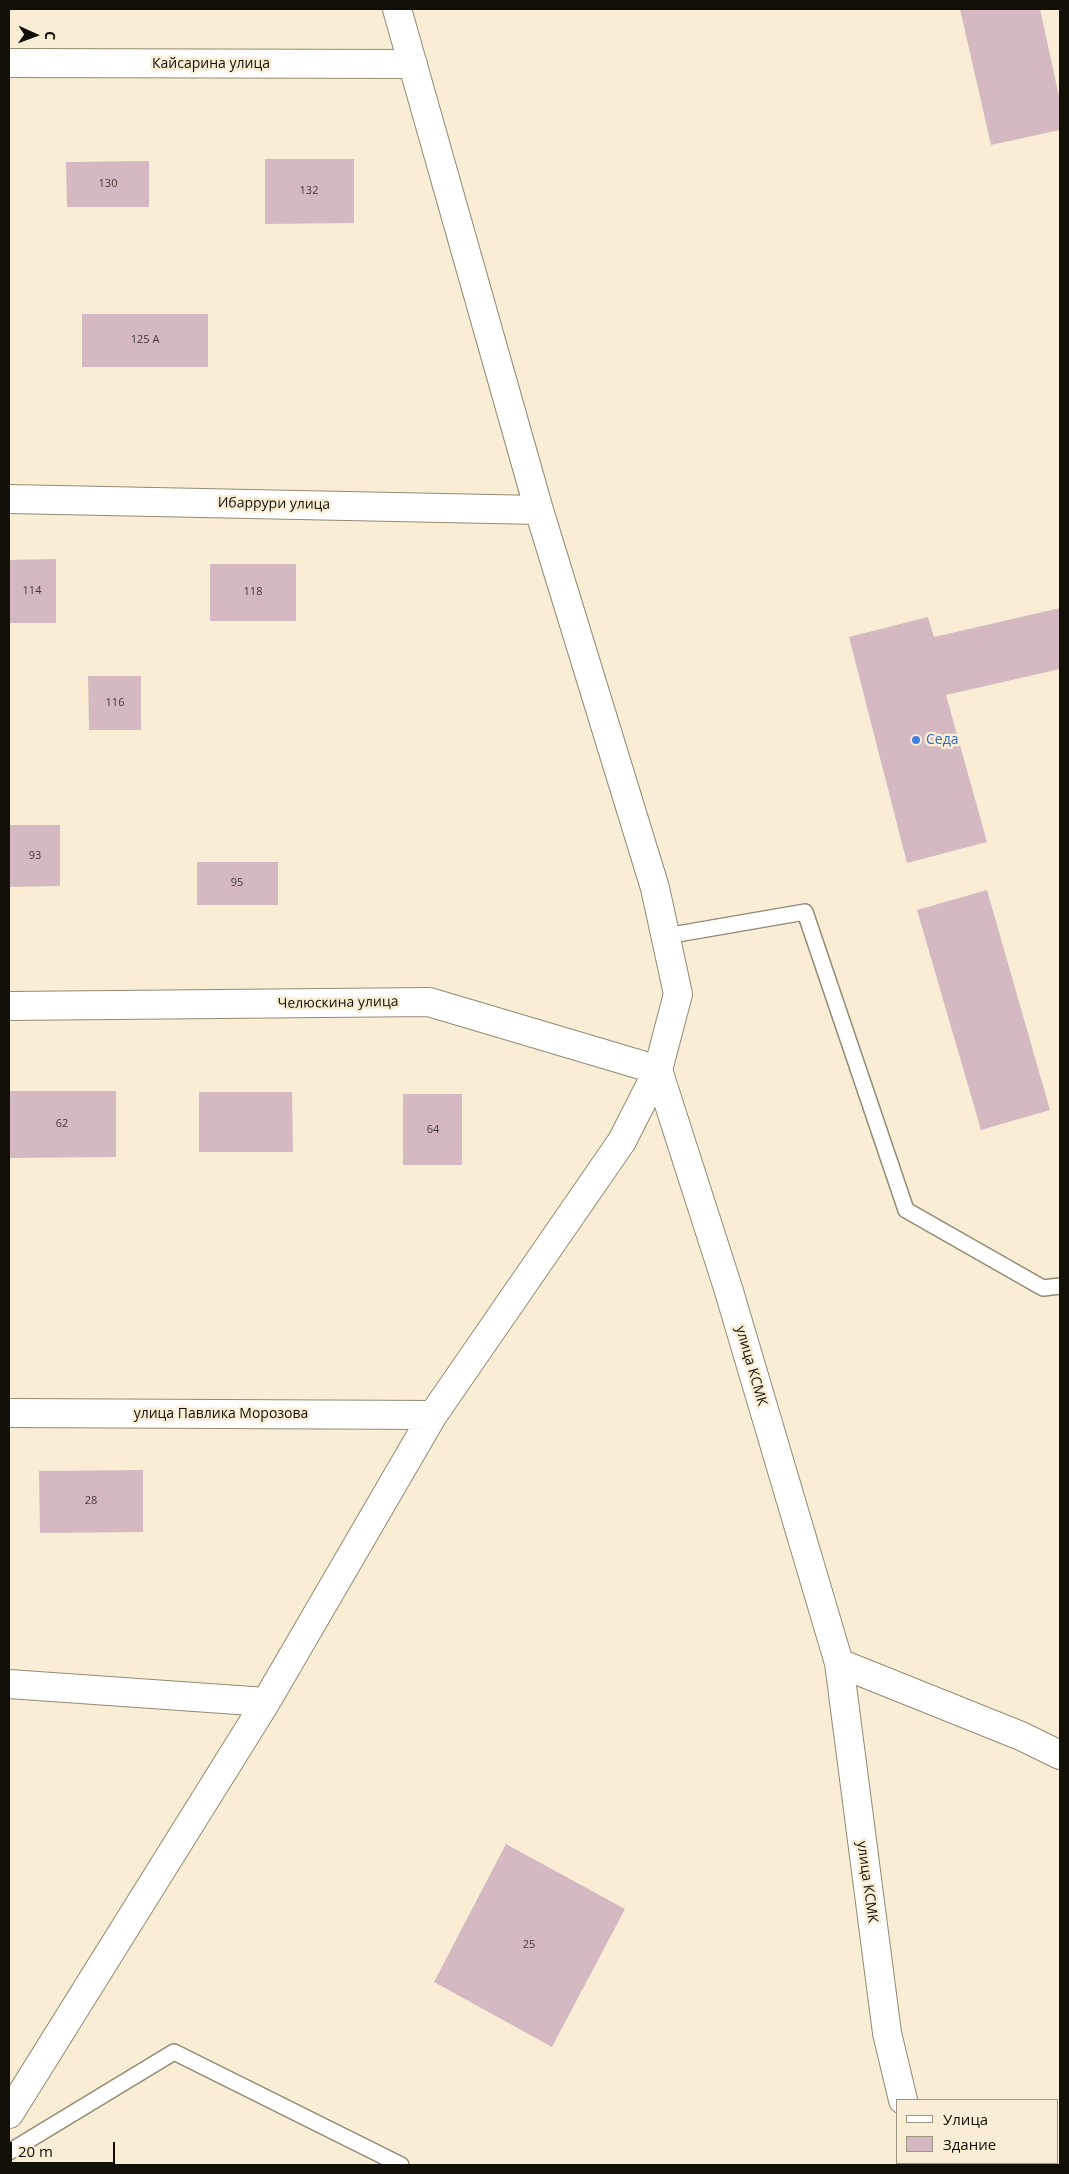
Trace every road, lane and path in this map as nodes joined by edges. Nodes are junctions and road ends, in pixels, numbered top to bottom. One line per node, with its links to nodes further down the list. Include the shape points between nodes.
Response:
1 (397, 9): 3 (street)
2 (9, 63): 3 (street, Кайсарина улица)
3 (413, 64): 5 (street)
4 (9, 499): 5 (street, Ибаррури улица)
5 (540, 510): 6 (street, via 655,888)
6 (666, 936): 8 (street, via 678,994); 9 (lane, via 805,912 906,1210 1043,1288)
7 (9, 1006): 8 (street, Челюскина улица, via 429,1002)
8 (658, 1070): 11 (street, via 622,1141); 12 (street, улица КСМК, via 728,1288)
9 (1060, 1286)
10 (9, 1413): 11 (street, улица Павлика Морозова)
11 (433, 1414): 14 (street)
12 (838, 1664): 15 (street, via 1021,1736); 16 (street, улица КСМК, via 887,2033)
13 (9, 1684): 14 (street)
14 (266, 1702): 17 (street)
15 (1060, 1755)
16 (903, 2099)
17 (9, 2114)
18 (9, 2152): 19 (lane, via 174,2052)
19 (401, 2165)

